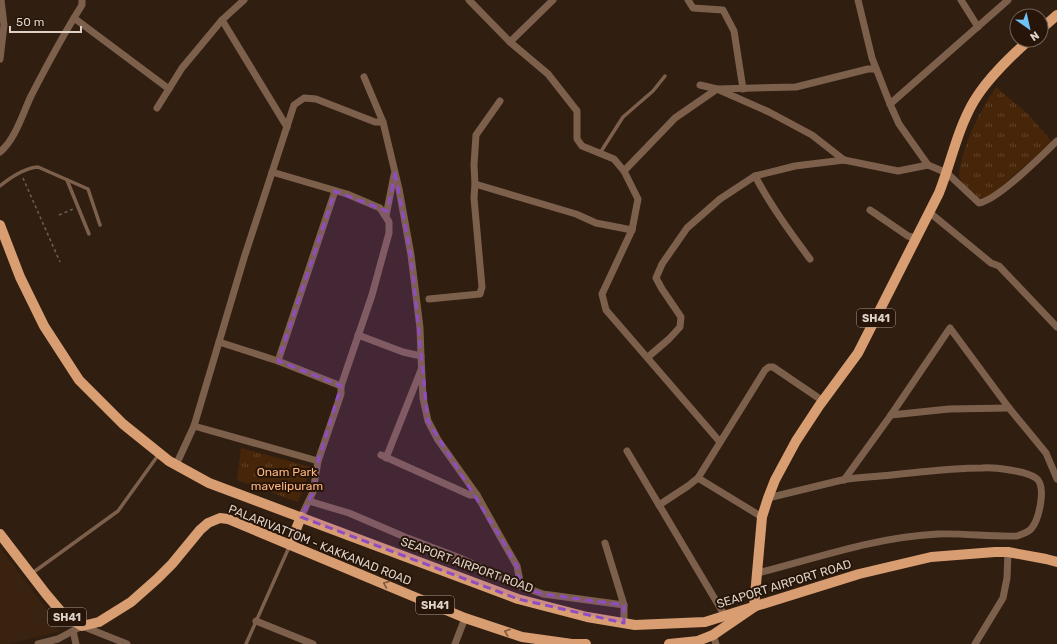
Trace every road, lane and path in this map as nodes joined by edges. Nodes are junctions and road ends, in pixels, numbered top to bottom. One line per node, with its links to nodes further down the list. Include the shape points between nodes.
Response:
1 (1, 0): 17 (street, via 4,25)
2 (82, 0): 11 (street, via 82,5)
3 (244, 0): 12 (street)
4 (469, 0): 15 (street)
5 (553, 0): 15 (street)
6 (688, 0): 24 (street, via 692,8 723,10 734,31)
7 (858, 0): 18 (street)
8 (961, 0): 14 (street)
9 (1008, 0): 14 (street)
10 (1057, 16): 13 (main road)
11 (74, 18): 22 (street); 31 (street, via 56,48 16,129)
12 (222, 20): 22 (street, via 182,68); 29 (street)
13 (1049, 23)
14 (978, 27): 26 (street)
15 (510, 42): 32 (street, via 548,74 577,112 577,139 582,146)
16 (1022, 48): 38 (main road, SH41, via 988,81 974,101 955,144)
17 (0, 59)
18 (876, 69): 24 (street, via 796,87); 26 (street)
19 (665, 76): 32 (lane, via 653,91 623,117)
20 (364, 77): 28 (street)
21 (700, 84): 23 (street)
22 (169, 89): 27 (street)
23 (717, 89): 24 (street); 33 (street, via 769,112 812,136); 35 (street, via 675,118)
24 (743, 89)
25 (500, 101): 42 (street, via 476,135)
26 (890, 104): 34 (street, via 899,124)
27 (157, 108)
28 (383, 122): 29 (street, via 375,122 316,99 304,98 294,105); 37 (street)
29 (287, 128): 36 (street)
30 (1057, 141): 38 (street, via 984,202 980,203)
31 (0, 152)
32 (600, 153): 35 (street, via 614,159)
33 (844, 160): 34 (street, via 898,171); 39 (street, via 795,166)
34 (928, 166): 38 (street)
35 (624, 171): 52 (street, via 638,199)
36 (272, 172): 44 (street); 60 (street)
37 (395, 173): 49 (street); 61 (street, via 411,255)
38 (947, 173): 47 (main road, SH41)
39 (755, 176): 55 (street, via 779,218); 62 (street, via 720,199 687,228 662,264 656,278 681,317 680,327)
40 (24, 179): 56 (path)
41 (67, 180): 43 (lane, via 38,167 30,167); 45 (lane); 51 (lane, via 88,189)
42 (475, 184): 52 (street, via 576,214 596,223); 57 (street, via 482,286 480,294)
43 (0, 186)
44 (335, 191): 49 (street, via 380,208); 63 (street)
45 (78, 207): 48 (path); 53 (lane)
46 (870, 210): 54 (street, via 908,236)
47 (929, 212): 54 (main road, SH41); 58 (street, via 991,263 999,266)
48 (59, 215)
49 (386, 216): 59 (street, via 389,233)
50 (0, 225): 72 (main road, SEAPORT AIRPORT ROAD, via 20,277 44,326 79,380 123,424)
51 (100, 225)
52 (632, 230): 62 (street, via 602,294 606,310)
53 (89, 234)
54 (916, 238): 66 (main road, SH41, via 858,353)
55 (810, 259)
56 (60, 262)
57 (429, 298)
58 (1057, 327)
59 (358, 335): 61 (street); 65 (street)
60 (219, 342): 63 (street); 69 (street)
61 (421, 356): 64 (street)
62 (648, 357): 70 (street)
63 (278, 361): 65 (street)
64 (422, 368): 78 (street, via 423,398 428,421); 78 (street, via 383,456 470,495)
65 (342, 386): 73 (street)
66 (823, 401): 70 (street, via 773,367 769,367); 79 (main road, SH41, via 796,441)
67 (1009, 408): 68 (street, via 949,409); 68 (street, via 950,328); 76 (street, via 1046,453)
68 (891, 415): 77 (street)
69 (194, 426): 73 (street); 74 (street)
70 (720, 442): 75 (street)
71 (627, 451): 81 (street)
72 (160, 453): 74 (main road, SEAPORT AIRPORT ROAD); 90 (lane, via 118,511)
73 (318, 462): 80 (street)
74 (176, 466): 83 (main road, SEAPORT AIRPORT ROAD, via 209,483)
75 (698, 478): 81 (street); 82 (street)
76 (1057, 479)
77 (844, 480): 79 (street); 89 (street, via 983,467 1030,475 1041,485 1042,494 1031,528 1017,536 937,534 896,539 853,547)
78 (476, 495): 91 (street, via 517,566)
79 (768, 498): 82 (main road, SH41)
80 (309, 501): 83 (street); 91 (street, via 349,513)
81 (659, 505): 94 (street)
82 (762, 517): 89 (main road, SH41)
83 (301, 518): 86 (main road); 97 (main road, SEAPORT AIRPORT ROAD, via 518,599 587,617)
84 (0, 534): 90 (main road, SH41)
85 (605, 543): 92 (street)
86 (290, 544): 95 (main road, PALARIVATTOM - KAKKANAD ROAD / SH41, one-way to 86); 96 (lane); 98 (main road, PALARIVATTOM - KAKKANAD ROAD / SH41, via 228,519 214,520 200,530 172,564 131,602 99,622)
87 (1008, 552): 88 (main road, SEAPORT AIRPORT ROAD); 93 (main road, SEAPORT AIRPORT ROAD, via 931,557 859,574); 108 (street, via 1003,598)
88 (1057, 562)
89 (758, 573): 93 (main road, SH41)
90 (31, 575): 98 (main road, SH41, via 62,614)
91 (521, 586): 92 (street, via 543,594)
92 (624, 605): 97 (street)
93 (754, 607): 94 (main road, SEAPORT AIRPORT ROAD); 99 (main road)
94 (725, 616): 97 (main road, SEAPORT AIRPORT ROAD, via 705,622 635,625)
95 (465, 618): 105 (street); 106 (main road, PALARIVATTOM - KAKKANAD ROAD / SH41, one-way to 95, via 522,637)
96 (256, 621): 103 (lane); 104 (street)
97 (624, 623)
98 (77, 628): 100 (street, via 58,639); 101 (street); 102 (street)
99 (713, 641): 107 (main road)
100 (38, 644)
101 (76, 644)
102 (127, 644)
103 (246, 644)
104 (313, 644)
105 (455, 644)
106 (586, 644)
107 (669, 644)
108 (975, 644)

